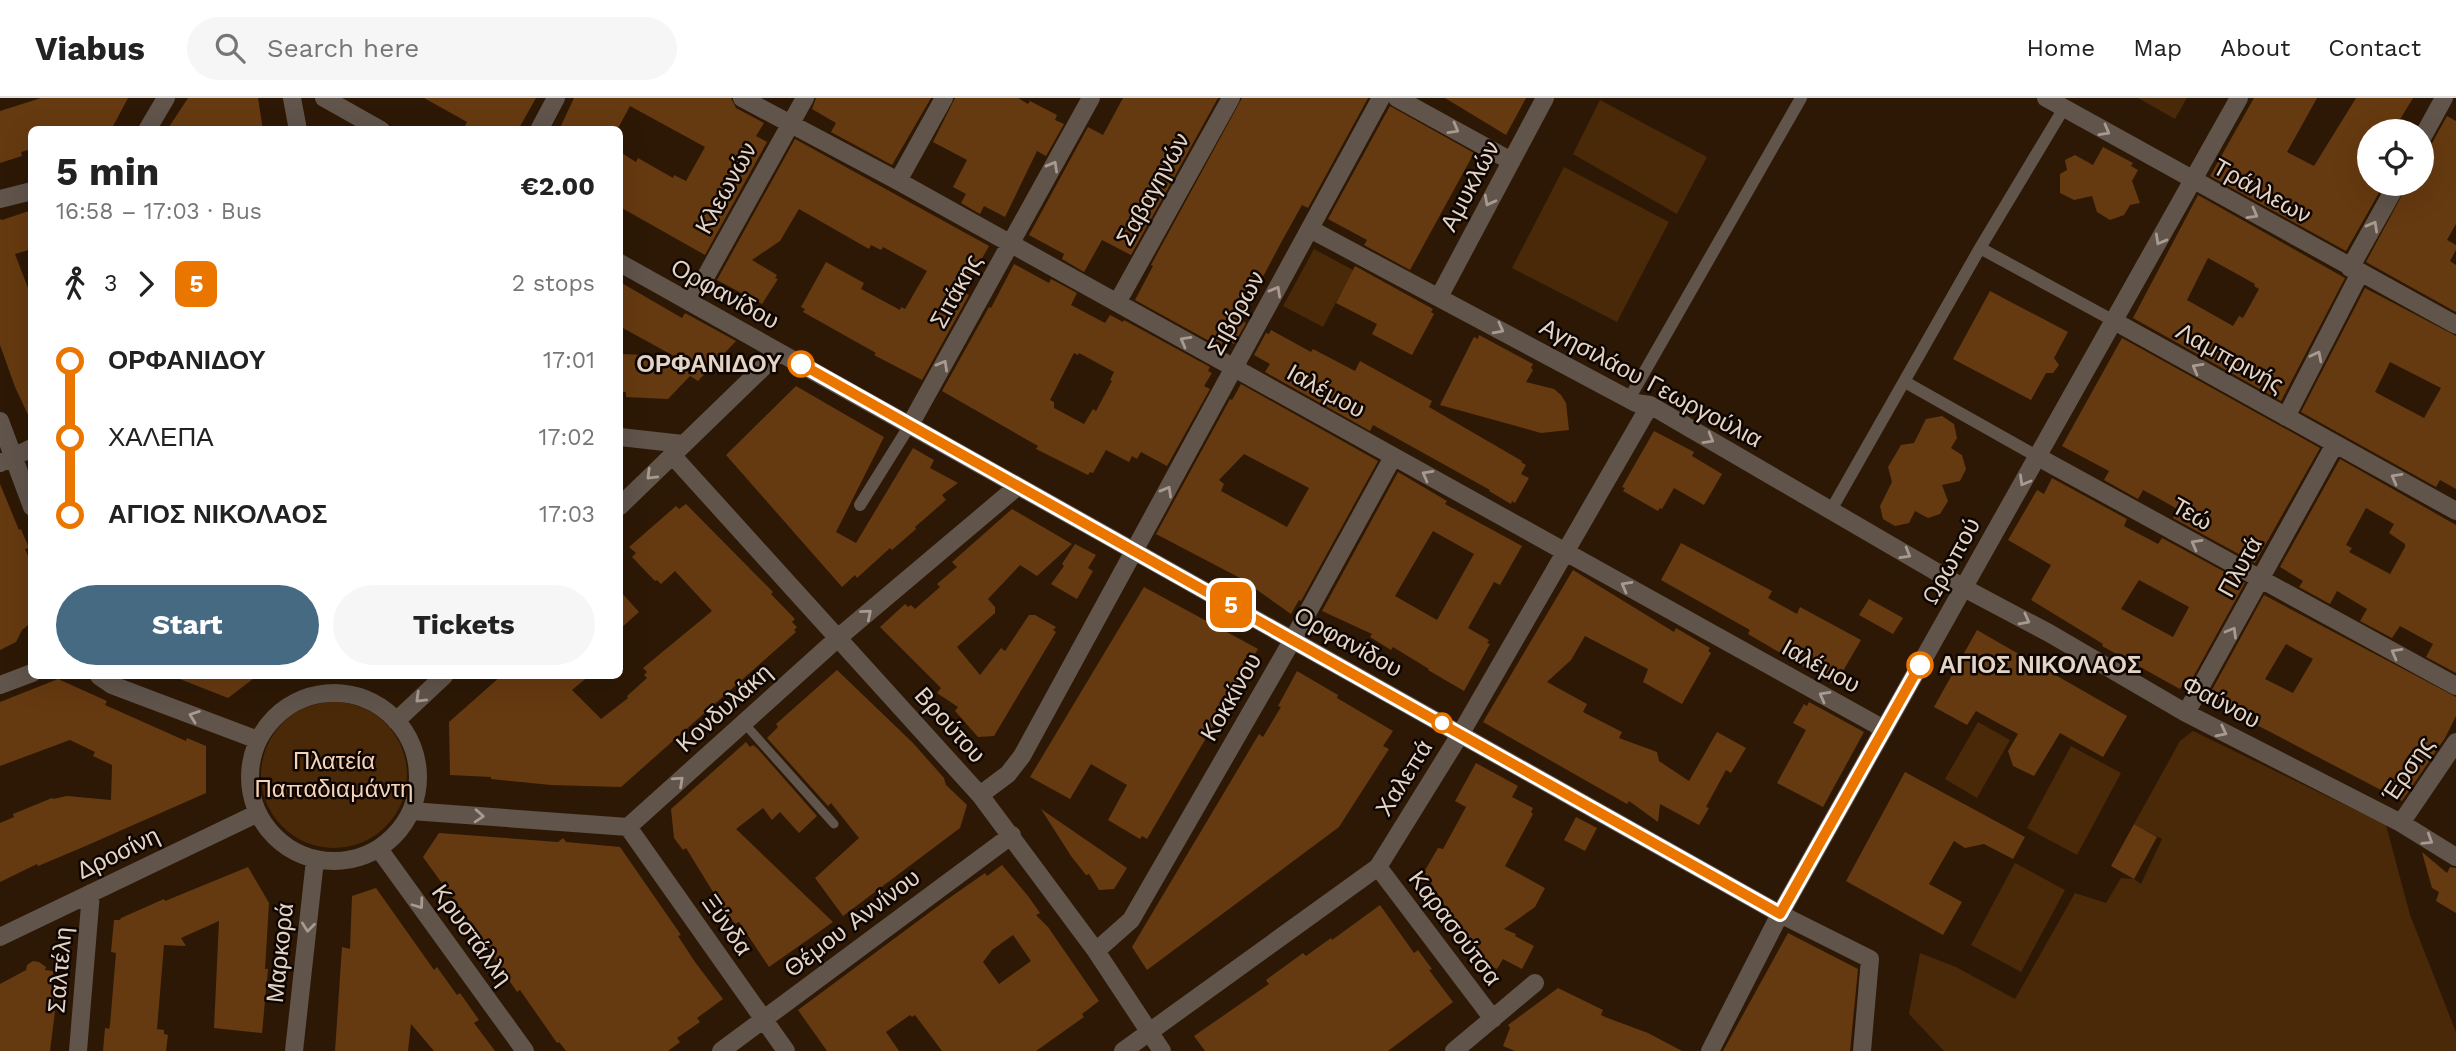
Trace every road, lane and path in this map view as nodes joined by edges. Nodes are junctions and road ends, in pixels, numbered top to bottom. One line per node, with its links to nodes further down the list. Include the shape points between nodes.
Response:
1 (166, 98): 20 (street)
2 (292, 98): 21 (street)
3 (324, 98): 22 (street)
4 (556, 98): 23 (street)
5 (742, 98): 19 (street, Ιαλέμου)
6 (805, 98): 19 (street, Κλεωνών)
7 (944, 98): 25 (street)
8 (1091, 98): 31 (street, Σιτάκης, one-way to 8)
9 (1231, 98): 37 (street, Σαβαγηνών)
10 (1381, 98): 30 (street, Σιβόρων)
11 (1397, 98): 24 (street, one-way to 24)
12 (1545, 98): 24 (street, Αμυκλών)
13 (1801, 98): 43 (street)
14 (2046, 98): 17 (street, Τράλλεων)
15 (2239, 98): 26 (street, Ωρωπού)
16 (2444, 98): 18 (street)
17 (2064, 108): 26 (street, Τράλλεων, one-way to 26); 32 (street)
18 (2432, 119)
19 (790, 124): 25 (street, Ιαλέμου); 36 (street, Κλεωνών)
20 (149, 126)
21 (297, 126)
22 (374, 126)
23 (541, 126)
24 (1511, 161): 35 (street, Αμυκλών, one-way to 35)
25 (898, 181): 31 (street, Ιαλέμου)
26 (2193, 181): 34 (street, Τράλλεων, one-way to 34); 38 (street, Ωρωπού, one-way to 38)
27 (28, 192): 29 (street)
28 (2391, 196): 34 (street, one-way to 28)
29 (0, 199)
30 (1310, 229): 35 (street, Αγησιλάου Γεωργούλια); 41 (street, Σιβόρων, one-way to 30)
31 (1011, 243): 37 (street, Ιαλέμου); 47 (street, Σιτάκης, one-way to 31)
32 (1980, 248): 38 (street, Λαμπρινής); 42 (street)
33 (623, 265): 36 (street, Ορφανίδου)
34 (2355, 271): 39 (street, Τράλλεων); 45 (street, one-way to 34)
35 (1439, 297): 43 (street, Αγησιλάου Γεωργούλια, one-way to 43)
36 (691, 303): 40 (street, Ορφανίδου)
37 (1117, 303): 41 (street, Ιαλέμου, one-way to 37)
38 (2114, 321): 45 (street, Λαμπρινής, one-way to 38); 53 (street, Ωρωπού)
39 (2456, 324)
40 (779, 352): 47 (street, Ορφανίδου); 51 (street)
41 (1234, 368): 52 (street, Ιαλέμου); 61 (street, Σιβόρων, one-way to 41)
42 (1905, 382): 53 (street, Τεώ); 59 (street)
43 (1629, 399): 44 (street, Αγησιλάου Γεωργούλια)
44 (1650, 405): 59 (street, Αγησιλάου Γεωργούλια, one-way to 59); 62 (street, Χαλεπά)
45 (2286, 417): 49 (street, Λαμπρινής)
46 (0, 421): 54 (street)
47 (909, 425): 55 (street, Ορφανίδου); 58 (street, Σιτάκης)
48 (623, 438): 51 (street)
49 (2335, 444): 60 (street, Λαμπρινής, one-way to 49); 63 (street, Πλυτά)
50 (28, 449): 54 (street)
51 (677, 450): 57 (street, one-way to 57); 65 (street, Βρούτου)
52 (1394, 457): 62 (street, Ιαλέμου, one-way to 52); 66 (street, Κοκκίνου)
53 (2038, 457): 63 (street, Τεώ, one-way to 53); 64 (street, Ωρωπού, one-way to 64)
54 (6, 460): 56 (street)
55 (1018, 485): 61 (street, Ορφανίδου); 65 (street, Κονδυλάκη, one-way to 55)
56 (28, 500)
57 (623, 503)
58 (860, 505)
59 (1831, 510): 64 (street, Αγησιλάου Γεωργούλια, one-way to 64)
60 (2456, 511)
61 (1134, 551): 66 (street, Ορφανίδου); 80 (street, via 1022,756 1008,774)
62 (1564, 551): 76 (street, Ιαλέμου, one-way to 62); 77 (street, Χαλεπά)
63 (2262, 580): 72 (street, Τεώ, one-way to 63); 73 (street, Πλυτά, one-way to 63)
64 (1964, 588): 73 (street, Φαύνου, one-way to 73); 76 (street, Ωρωπού)
65 (839, 637): 75 (street, Κονδυλάκη); 80 (street, Βρούτου)
66 (1293, 639): 77 (street, Ορφανίδου); 94 (street, Κοκκίνου, via 1131,920)
67 (28, 674): 71 (street)
68 (103, 679): 78 (street, one-way to 68)
69 (441, 679): 74 (street, one-way to 74)
70 (333, 684): 74 (street, via 384,709); 78 (street, via 289,706)
71 (0, 685)
72 (2456, 686)
73 (2186, 713): 83 (street, Φαύνου, one-way to 83)
74 (397, 721): 81 (street, via 418,764 418,788)
75 (744, 723): 84 (lane); 85 (street, Κονδυλάκη, one-way to 75)
76 (1884, 729): 92 (street, Ωρωπού)
77 (1461, 733): 90 (street, Χαλεπά); 92 (street, Ορφανίδου)
78 (258, 740): 82 (street, via 250,776)
79 (2456, 742): 83 (street, Έρσης)
80 (980, 795): 86 (street, Βρούτου)
81 (411, 811): 85 (street, one-way to 85); 87 (street, via 393,838)
82 (258, 813): 89 (street, via 272,834 292,850); 91 (street, Δροσίνη)
83 (2401, 823): 88 (street, Φαύνου, one-way to 88)
84 (834, 824)
85 (628, 827): 96 (street, Ξύνδα)
86 (1012, 835): 94 (street, Βρούτου); 96 (street, Θέμου Αννίνου)
87 (379, 849): 89 (street, via 337,862); 102 (street, Κρυστάλλη, one-way to 102)
88 (2456, 857)
89 (315, 859): 101 (street, Μαρκορά, one-way to 101)
90 (1378, 867): 97 (street, Καρασούτσα); 98 (street, Χαλεπά)
91 (91, 893): 93 (street, Δροσίνη); 100 (street, Σαλτέλη)
92 (1780, 914): 99 (street, Ορφανίδου, via 1870,959); 108 (street, Ωρωπού)
93 (0, 937)
94 (1096, 951): 98 (street, Βρούτου)
95 (1535, 983): 97 (street)
96 (764, 1019): 103 (street, Θέμου Αννίνου); 104 (street, Ξύνδα)
97 (1493, 1019): 107 (street)
98 (1148, 1032): 105 (street, Χαλεπά); 106 (street, Βρούτου)
99 (1860, 1048)
100 (78, 1051)
101 (294, 1051)
102 (525, 1051)
103 (721, 1051)
104 (786, 1051)
105 (1123, 1051)
106 (1162, 1051)
107 (1454, 1051)
108 (1710, 1051)

